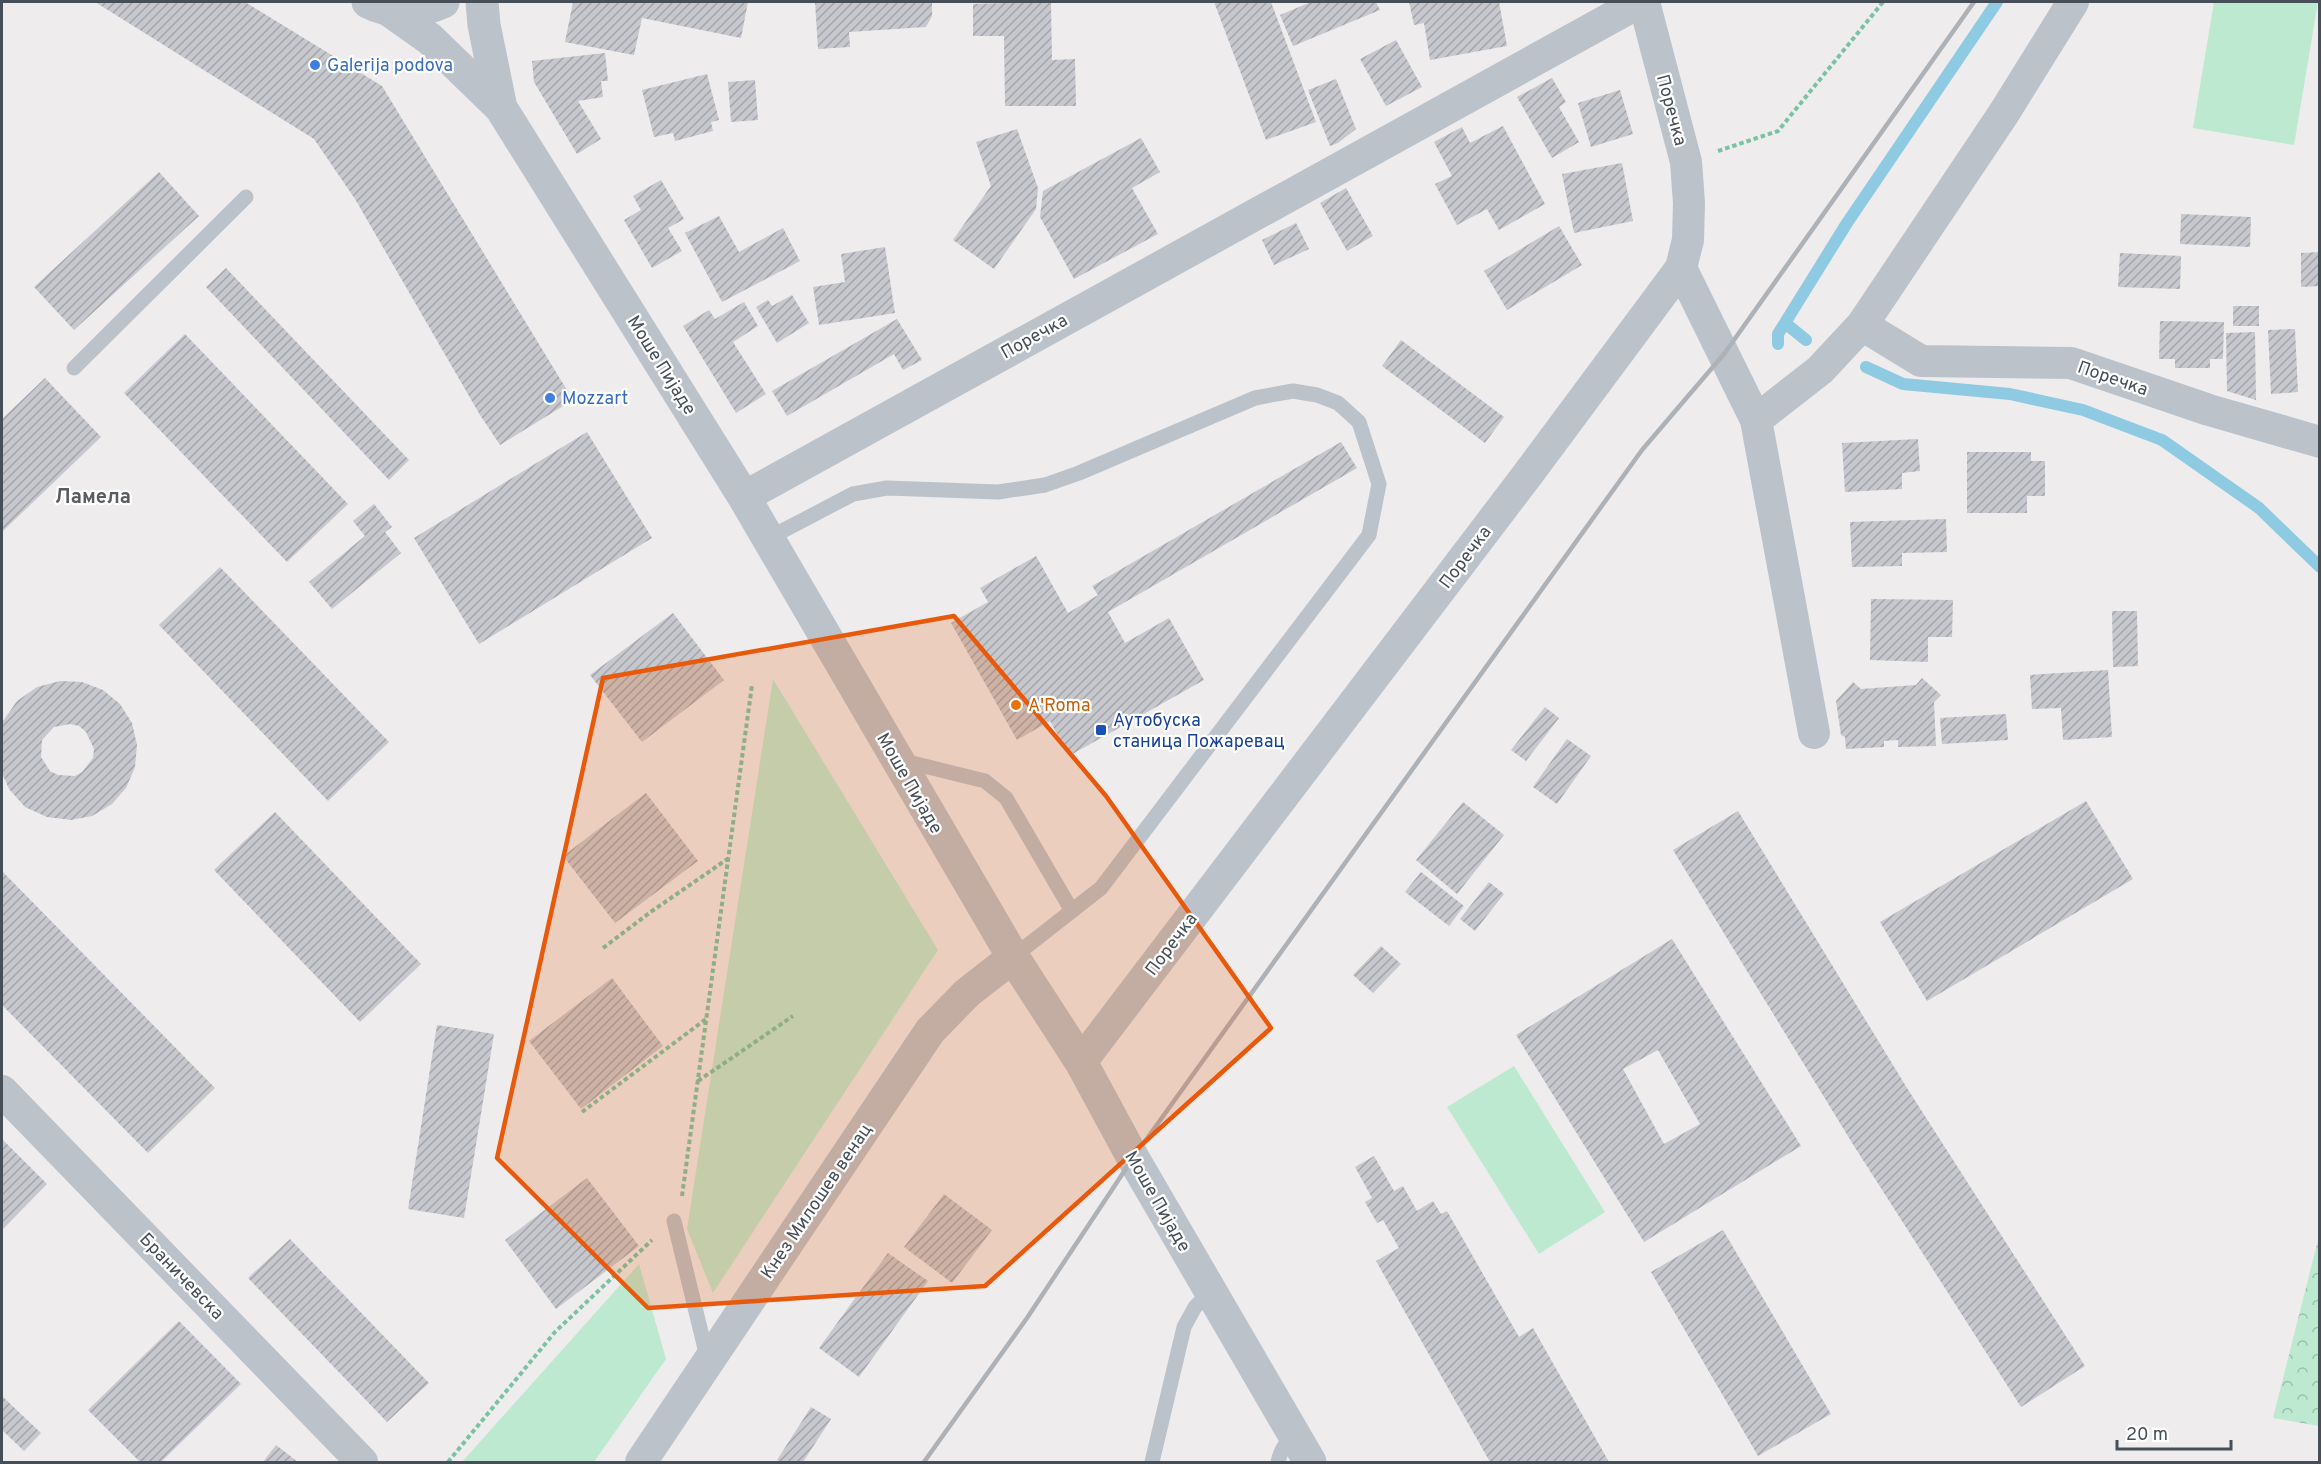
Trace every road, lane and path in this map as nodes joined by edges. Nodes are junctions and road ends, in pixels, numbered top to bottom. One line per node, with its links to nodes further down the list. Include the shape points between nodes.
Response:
1 (443, 2): 6 (street, Моше Пијаде, via 411,11)
2 (482, 2): 7 (street, Моше Пијаде, via 483,25)
3 (1642, 2): 8 (street, Поречка); 15 (street, Поречка)
4 (1883, 2): 8 (path, via 1778,131)
5 (2073, 2): 11 (street)
6 (379, 6): 7 (street, Моше Пијаде, via 430,39)
7 (501, 108): 15 (street, Моше Пијаде)
8 (1686, 162): 10 (street, Поречка, via 1688,231)
9 (246, 197): 12 (lane)
10 (1681, 268): 13 (street); 26 (street, Поречка)
11 (1863, 325): 13 (street, via 1820,370); 14 (street, Поречка, via 1921,361 2071,363)
12 (74, 368)
13 (1756, 420): 18 (street)
14 (2319, 442)
15 (744, 497): 16 (street, Моше Пијаде)
16 (768, 539): 19 (street, Моше Пијаде); 21 (lane, via 853,494 887,488 998,492 1045,485 1255,398 1293,391 1317,395 1338,403 1359,422 1379,484 1369,535 1101,888)
17 (752, 685): 20 (path)
18 (1814, 734)
19 (897, 759): 21 (lane, via 985,781 1006,798); 23 (street, Моше Пијаде)
20 (729, 858): 22 (path); 25 (path)
21 (1072, 911): 23 (lane)
22 (603, 948)
23 (1013, 957): 26 (street, Моше Пијаде); 32 (street, Кнез Милошев венац, via 967,993 930,1031)
24 (793, 1016): 27 (path)
25 (706, 1019): 27 (path); 29 (path)
26 (1082, 1062): 31 (street, Моше Пијаде)
27 (698, 1081): 30 (path, via 681,1205)
28 (2, 1090): 34 (street, Браничевска)
29 (582, 1112)
30 (674, 1221): 32 (lane); 35 (path, via 555,1332)
31 (1210, 1292): 33 (street, Моше Пијаде); 37 (lane, via 1195,1307 1184,1327)
32 (708, 1363): 36 (street, Кнез Милошев венац)
33 (1294, 1454)
34 (362, 1462)
35 (448, 1462)
36 (641, 1462)
37 (1152, 1462)

